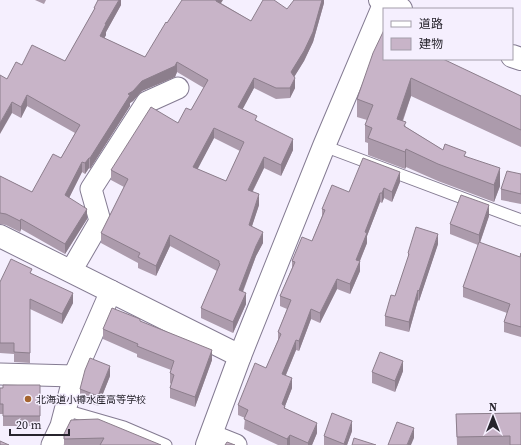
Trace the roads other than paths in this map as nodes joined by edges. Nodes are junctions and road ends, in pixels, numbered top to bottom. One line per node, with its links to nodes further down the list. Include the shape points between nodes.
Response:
1 (383, 17): 3 (main road)
2 (178, 88): 6 (street, via 147,102 91,189 100,221)
3 (324, 146): 4 (lane); 8 (main road)
4 (521, 220)
5 (0, 236): 6 (main road)
6 (71, 271): 7 (main road)
7 (111, 291): 8 (main road); 10 (street)
8 (240, 356): 12 (main road)
9 (0, 374): 10 (street)
10 (74, 376): 11 (street)
11 (65, 410): 13 (street); 14 (lane, via 124,427)
12 (209, 440): 15 (street)
13 (52, 445)
14 (166, 445)
15 (236, 445)

